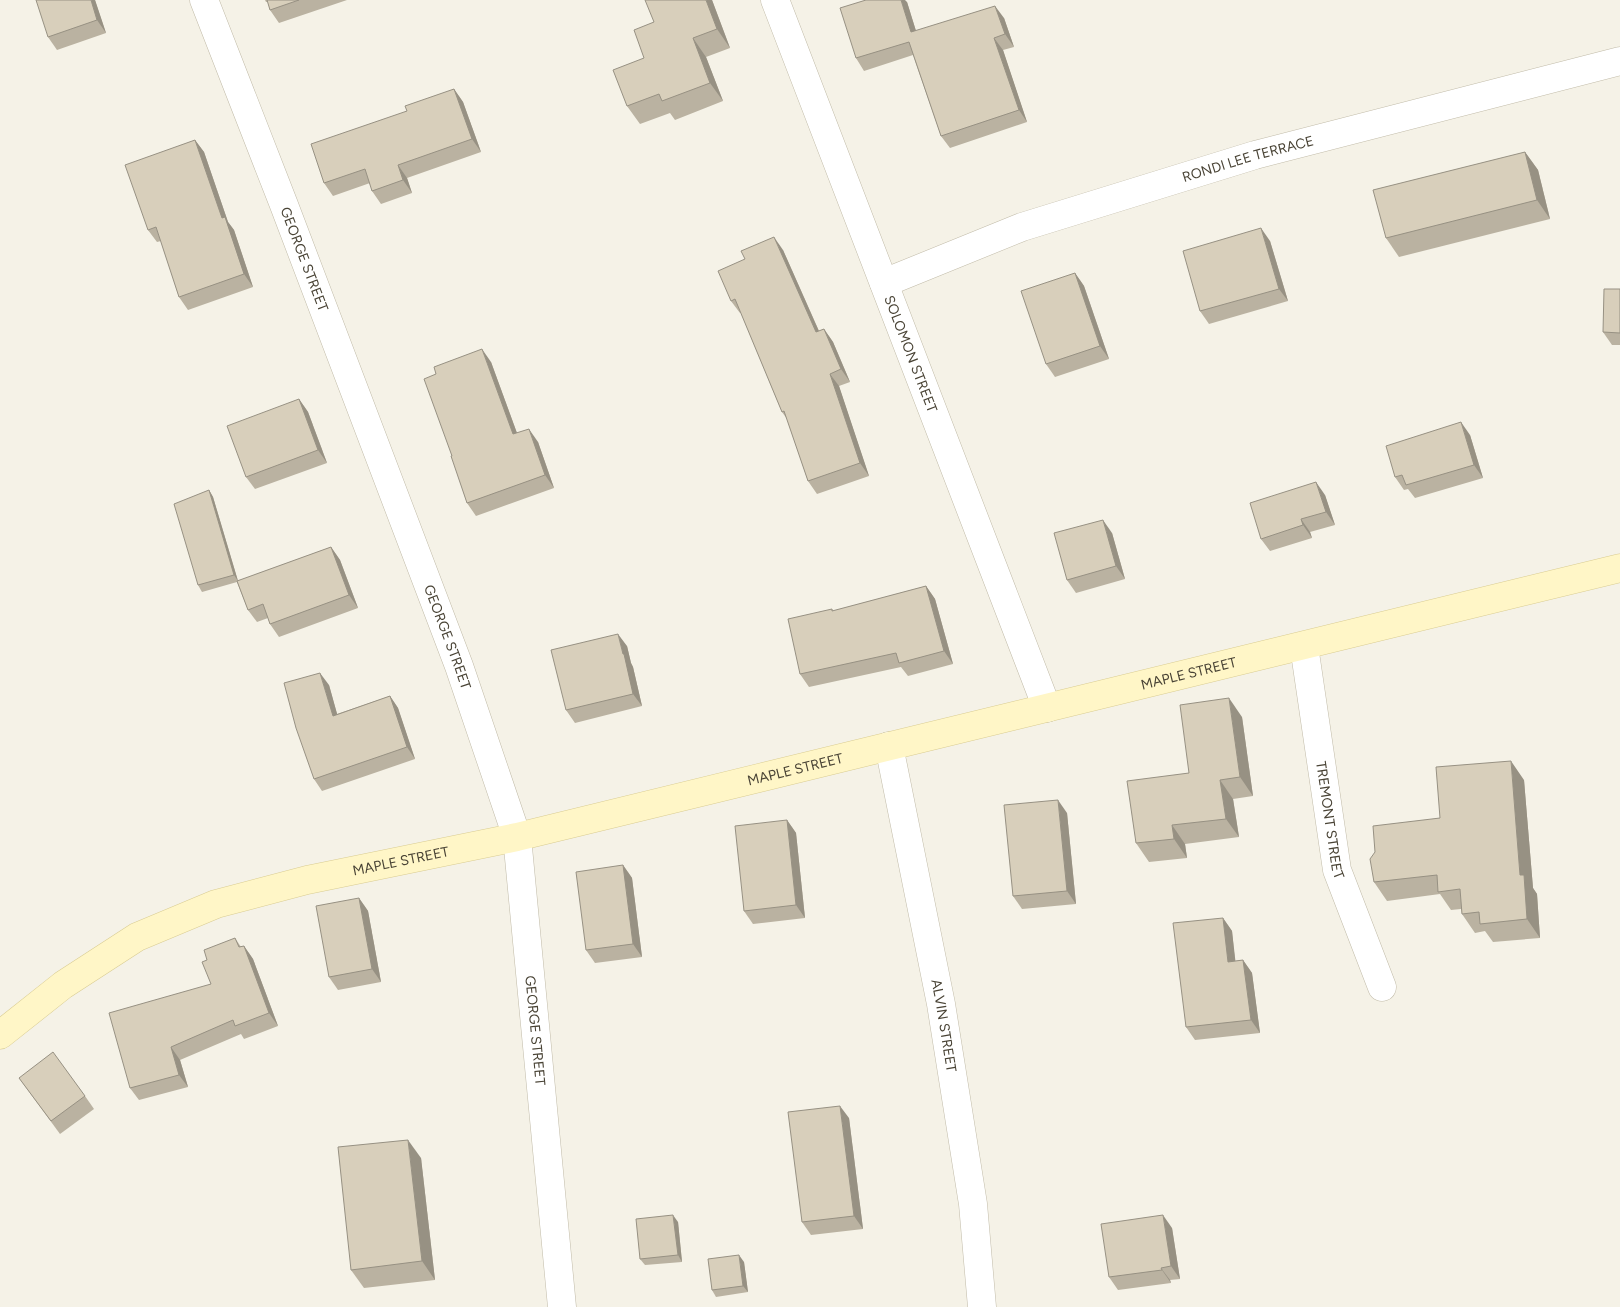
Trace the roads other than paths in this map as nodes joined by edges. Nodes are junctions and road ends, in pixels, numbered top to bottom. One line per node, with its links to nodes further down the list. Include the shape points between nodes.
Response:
1 (204, 0): 9 (street, GEORGE STREET, via 459,666)
2 (775, 0): 4 (street, SOLOMON STREET)
3 (1620, 61): 4 (street, RONDI LEE TERRACE, via 1254,155 1022,227)
4 (884, 283): 7 (street, SOLOMON STREET)
5 (1620, 568): 6 (main road, MAPLE STREET)
6 (1304, 646): 7 (main road, MAPLE STREET); 10 (street, TREMONT STREET, via 1337,870)
7 (1047, 708): 8 (main road, MAPLE STREET)
8 (888, 746): 9 (main road, MAPLE STREET); 13 (street, ALVIN STREET, via 941,1004 973,1204)
9 (517, 837): 11 (main road, MAPLE STREET, via 307,880 216,904 137,937 62,985); 12 (street, GEORGE STREET)
10 (1382, 988)
11 (0, 1035)
12 (562, 1307)
13 (982, 1307)

